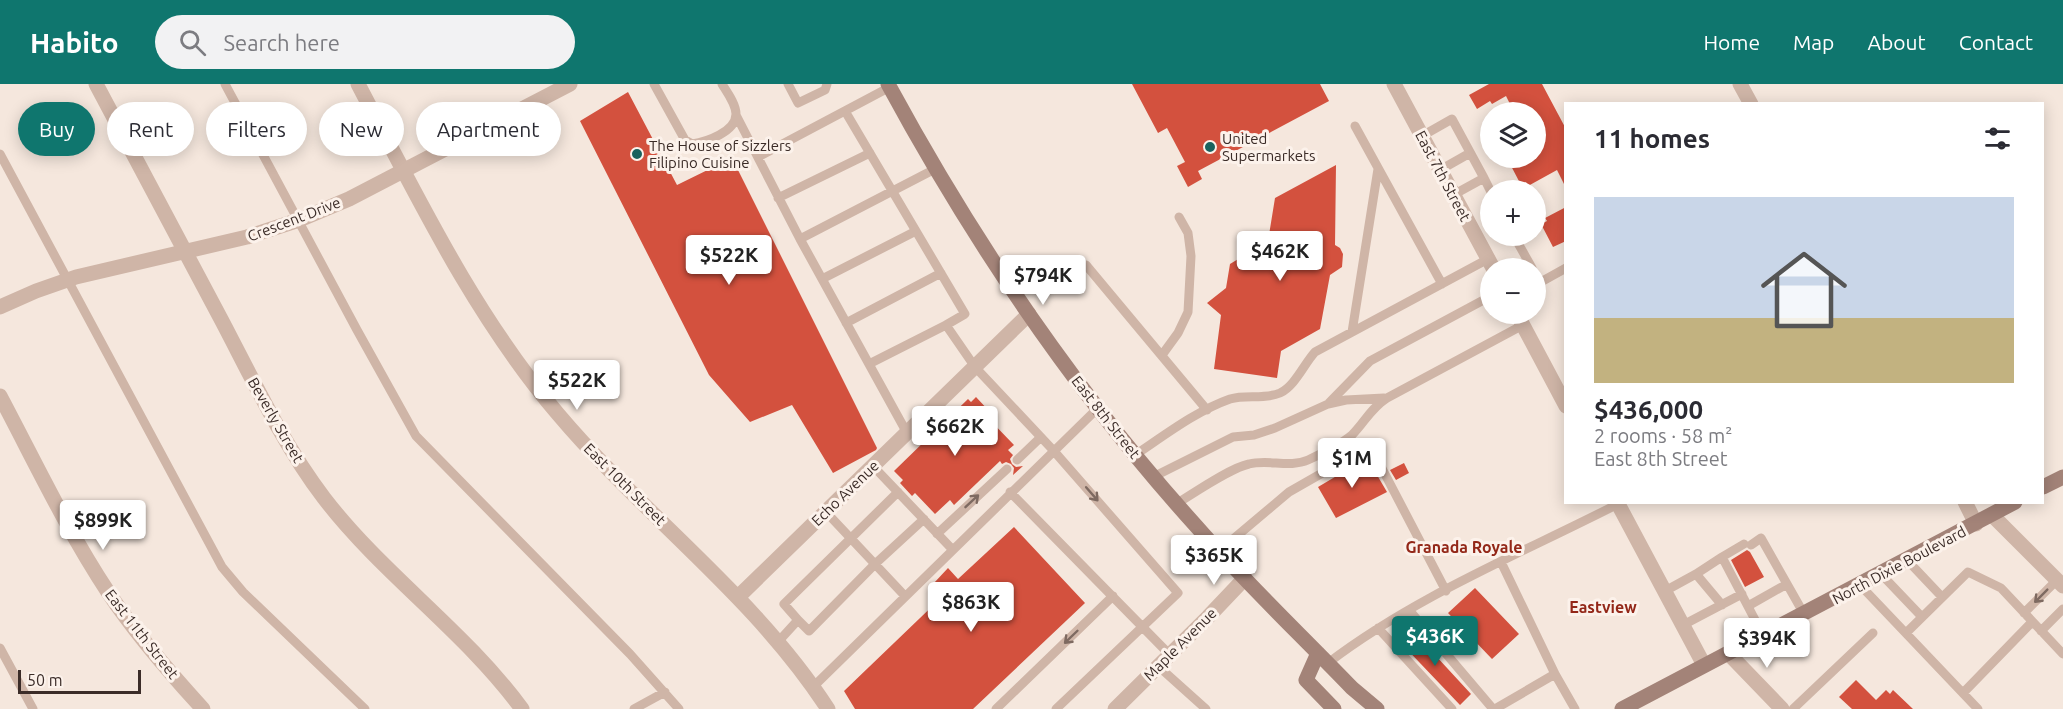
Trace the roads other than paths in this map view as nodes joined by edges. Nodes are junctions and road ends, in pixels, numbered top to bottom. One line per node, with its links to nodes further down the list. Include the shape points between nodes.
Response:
1 (96, 84): 33 (street, Beverly Street)
2 (225, 84): 30 (lane)
3 (358, 84): 24 (street, East 10th Street)
4 (570, 84): 24 (street, Crescent Drive)
5 (654, 84): 14 (lane, via 685,140 692,144 727,130)
6 (722, 84): 14 (lane)
7 (788, 84): 8 (lane, via 798,103 825,90)
8 (827, 84)
9 (1394, 84): 16 (street, East 7th Street)
10 (1740, 84): 12 (street)
11 (889, 86): 13 (lane); 21 (main road, East 8th Street)
12 (1750, 102)
13 (845, 111): 17 (lane); 20 (lane)
14 (736, 115): 20 (lane)
15 (1355, 126): 22 (lane)
16 (1422, 136): 18 (lane, via 1452,119); 23 (street, East 7th Street)
17 (870, 153): 26 (lane); 28 (lane)
18 (1470, 153): 23 (lane); 25 (lane)
19 (0, 154): 41 (lane)
20 (758, 157): 28 (lane)
21 (935, 169): 26 (lane); 45 (main road, East 8th Street)
22 (1378, 169): 42 (lane); 50 (lane)
23 (1440, 170): 27 (street, East 7th Street)
24 (404, 171): 30 (street, Crescent Drive); 100 (street, East 10th Street, via 462,280 525,374 600,461)
25 (1484, 178): 27 (lane)
26 (892, 191): 31 (lane); 32 (lane)
27 (1453, 195): 34 (street, East 7th Street)
28 (778, 198): 32 (lane)
29 (1179, 217): 51 (lane, via 1188,233 1191,256 1188,312)
30 (299, 220): 33 (street, Crescent Drive); 128 (lane, via 416,436)
31 (916, 231): 38 (lane); 39 (lane)
32 (800, 239): 39 (lane)
33 (186, 253): 41 (street, Crescent Drive); 133 (street, Beverly Street, via 257,387 322,496 352,532 483,662)
34 (1487, 258)
35 (1086, 265): 51 (lane)
36 (1480, 268): 42 (lane)
37 (1564, 269): 40 (lane)
38 (941, 273): 46 (lane); 49 (lane, via 965,314)
39 (822, 279): 46 (lane)
40 (1546, 279)
41 (67, 280): 44 (street, Crescent Drive); 132 (lane, via 222,567)
42 (1442, 284): 50 (lane)
43 (1480, 302): 57 (lane, via 1370,361)
44 (0, 308)
45 (1029, 314): 53 (street, Echo Avenue); 58 (main road, East 8th Street)
46 (846, 323): 52 (lane)
47 (1512, 324): 55 (lane)
48 (1523, 324): 56 (street)
49 (946, 325): 52 (lane); 53 (lane)
50 (1352, 332): 59 (lane, via 1315,352 1295,381 1281,392 1230,399)
51 (1162, 356): 59 (lane)
52 (869, 364): 60 (lane)
53 (975, 367): 60 (street, Echo Avenue); 61 (lane)
54 (0, 396): 131 (street, East 11th Street, via 107,591 157,658)
55 (1387, 398): 57 (lane); 72 (lane, via 1344,441 1310,459 1246,464)
56 (1564, 402)
57 (1328, 404): 67 (lane, via 1275,428 1233,437)
58 (1098, 408): 62 (lane); 63 (main road, East 8th Street)
59 (1207, 410): 63 (lane)
60 (907, 433): 65 (street, Echo Avenue)
61 (1041, 437): 62 (lane); 64 (lane)
62 (1053, 450): 71 (lane); 112 (lane, one-way to 112, via 1178,593)
63 (1135, 454): 67 (main road, East 8th Street)
64 (1017, 460)
65 (873, 466): 70 (lane); 77 (street, Echo Avenue)
66 (1007, 469): 81 (lane, one-way to 66)
67 (1153, 477): 72 (main road, East 8th Street)
68 (2063, 477): 69 (main road)
69 (2044, 486)
70 (898, 492): 79 (lane); 82 (lane)
71 (1010, 492): 83 (lane); 99 (lane)
72 (1176, 504): 84 (main road, East 8th Street)
73 (1615, 504): 87 (lane)
74 (1618, 504): 96 (street)
75 (1966, 504): 80 (street)
76 (2011, 504): 78 (main road, North Dixie Boulevard)
77 (826, 512): 82 (lane); 100 (street, Echo Avenue)
78 (1992, 515): 80 (main road, North Dixie Boulevard); 92 (street)
79 (924, 519): 81 (lane); 88 (lane)
80 (1976, 524): 86 (main road, North Dixie Boulevard)
81 (937, 534): 83 (lane)
82 (851, 538): 88 (lane); 109 (lane, via 784,604)
83 (952, 549): 98 (lane)
84 (1219, 551): 91 (main road, East 8th Street); 95 (lane, via 1289,492 1359,452 1369,451 1375,455)
85 (1722, 557): 89 (lane); 93 (lane, via 1761,538); 97 (lane)
86 (1907, 560): 90 (main road, North Dixie Boulevard); 101 (lane)
87 (1501, 562): 95 (lane); 126 (lane)
88 (874, 564): 98 (lane); 109 (lane, via 809,631)
89 (1696, 574): 96 (lane); 102 (lane)
90 (1881, 574): 94 (main road, North Dixie Boulevard); 108 (lane)
91 (1245, 578): 122 (street, Maple Avenue); 123 (main road, East 8th Street)
92 (2060, 583): 106 (lane, one-way to 106)
93 (1787, 584): 103 (lane); 107 (lane)
94 (1860, 585): 107 (main road, North Dixie Boulevard); 116 (lane)
95 (1446, 591): 105 (lane)
96 (1665, 591): 111 (street)
97 (1742, 594): 102 (lane); 103 (lane)
98 (904, 596): 127 (lane)
99 (1113, 596): 112 (lane); 137 (lane, one-way to 137)
100 (738, 597): 118 (street, East 10th Street)
101 (1942, 597): 106 (lane, via 1968,572 2001,588); 108 (lane)
102 (1722, 604): 111 (lane)
103 (1748, 606): 117 (lane)
104 (2063, 609): 114 (lane)
105 (1409, 610): 113 (lane); 144 (lane, via 1450,666)
106 (2024, 613): 110 (lane)
107 (1804, 614): 117 (main road, North Dixie Boulevard)
108 (1922, 617): 116 (lane)
109 (798, 620): 118 (lane)
110 (2032, 622): 114 (lane); 129 (lane)
111 (1683, 625): 124 (street)
112 (1142, 627): 122 (lane); 138 (lane)
113 (1378, 628): 123 (lane); 143 (lane, via 1444,694)
114 (2041, 631): 121 (lane)
115 (1873, 633): 148 (lane)
116 (1906, 633): 129 (lane)
117 (1763, 635): 120 (main road, North Dixie Boulevard)
118 (777, 643): 127 (street, East 10th Street)
119 (0, 648): 130 (lane)
120 (1728, 653): 124 (main road, North Dixie Boulevard); 147 (street)
121 (2063, 654)
122 (1170, 655): 125 (street, Maple Avenue)
123 (1323, 658): 141 (main road, via 1306,680); 142 (main road, East 8th Street)
124 (1704, 664): 146 (main road, North Dixie Boulevard)
125 (1158, 666): 139 (street, Maple Avenue); 140 (lane)
126 (1555, 674): 144 (lane); 145 (lane)
127 (813, 687): 136 (street, East 10th Street)
128 (665, 692): 134 (lane); 135 (lane)
129 (1963, 693): 149 (lane)
130 (33, 709)
131 (203, 709)
132 (365, 709)
133 (522, 709)
134 (634, 709)
135 (679, 709)
136 (828, 709)
137 (996, 709)
138 (1056, 709)
139 (1115, 709)
140 (1206, 709)
141 (1334, 709)
142 (1377, 709)
143 (1452, 709)
144 (1494, 709)
145 (1575, 709)
146 (1622, 709)
147 (1782, 709)
148 (1793, 709)
149 (1978, 709)

